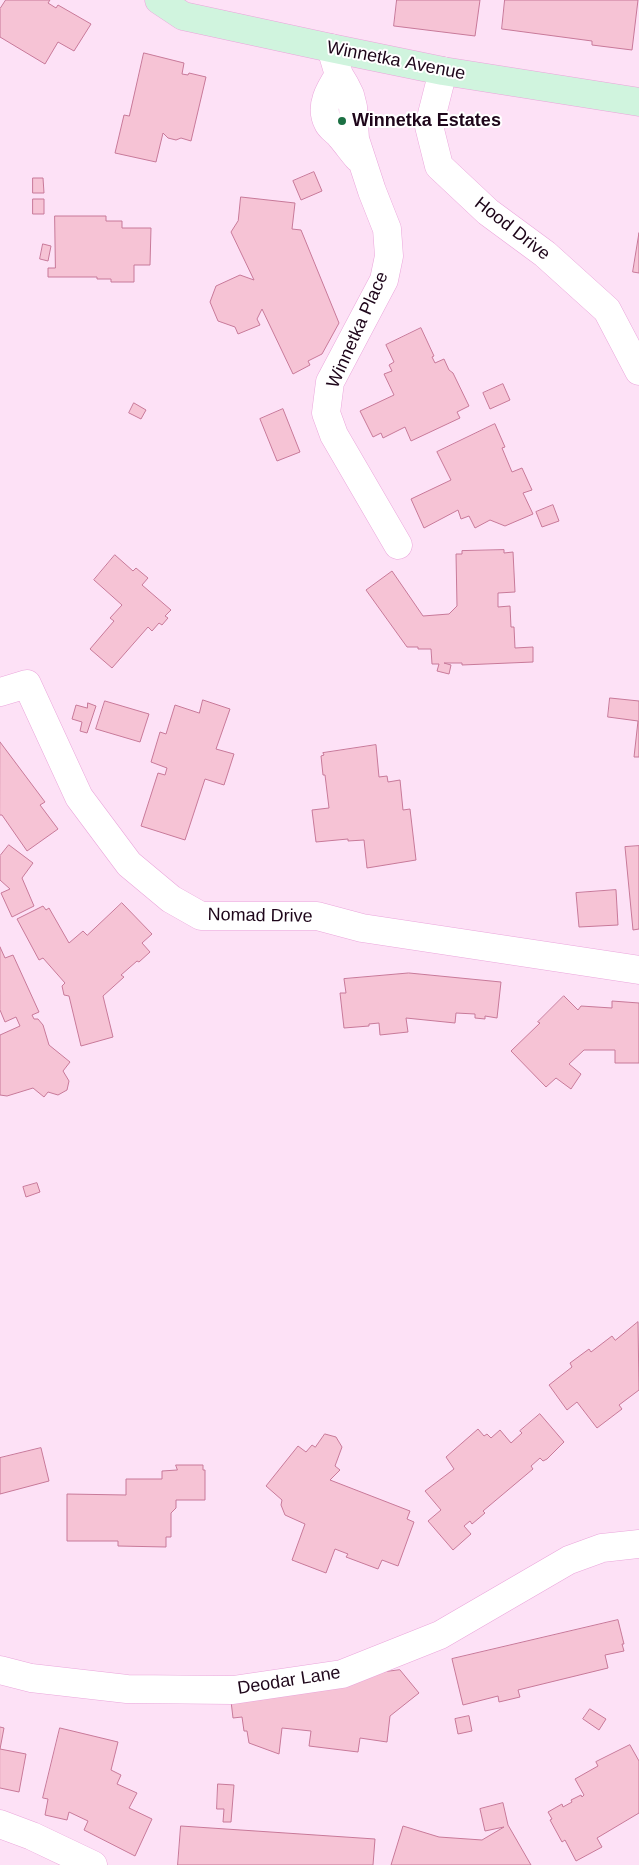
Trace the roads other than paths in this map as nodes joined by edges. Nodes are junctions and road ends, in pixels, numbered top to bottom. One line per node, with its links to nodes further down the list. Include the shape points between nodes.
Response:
1 (159, 0): 2 (main road, Winnetka Avenue, via 183,16)
2 (331, 48): 3 (main road, Winnetka Avenue); 6 (street, Winnetka Place, via 338,75 328,93 325,110 328,123 361,161 387,230 389,256 384,280 330,382 326,413 334,435)
3 (443, 71): 4 (main road, Winnetka Avenue); 5 (street, Hood Drive, via 429,126 439,166 488,212 545,254 607,310)
4 (639, 102)
5 (639, 371)
6 (398, 545)
7 (0, 692): 8 (street, Nomad Drive, via 27,684 79,797 129,864 171,898 201,916 317,916 362,928)
8 (639, 970)
9 (639, 1544): 10 (street, Deodar Lane, via 602,1548 569,1560 440,1635 342,1674 233,1690 127,1689 31,1678)
10 (0, 1670)
11 (0, 1824): 12 (street)
12 (93, 1865)

